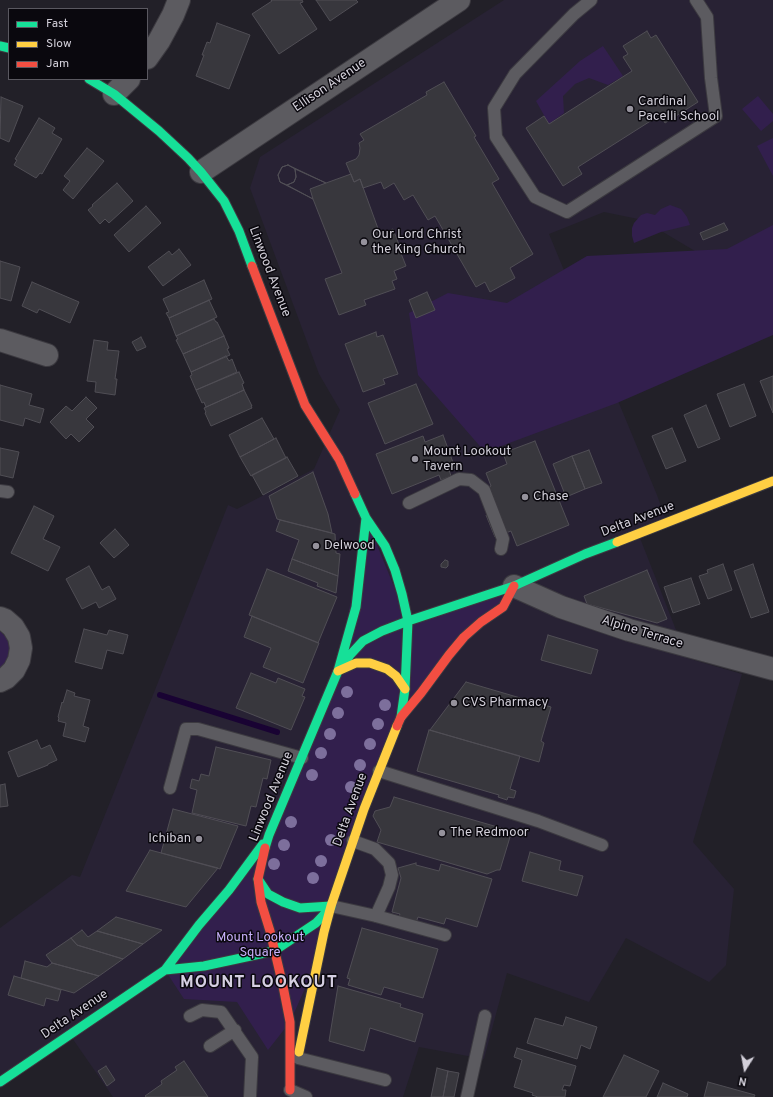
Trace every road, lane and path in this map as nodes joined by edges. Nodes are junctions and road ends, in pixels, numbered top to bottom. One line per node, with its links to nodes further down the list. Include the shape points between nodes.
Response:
1 (179, 0): 5 (street, via 159,41)
2 (459, 0): 8 (street, Ellison Avenue)
3 (591, 0): 4 (lane, via 515,74 494,108 496,137 535,197 567,212 716,116 707,17)
4 (696, 0)
5 (148, 57)
6 (94, 80): 7 (main road, Linwood Avenue)
7 (122, 86): 8 (main road, Linwood Avenue, via 159,131)
8 (201, 172): 13 (main road, Linwood Avenue, via 224,201 239,231 305,405 339,459)
9 (0, 340): 10 (street)
10 (47, 355)
11 (773, 481): 15 (main road, Delta Avenue, via 585,554)
12 (409, 504): 14 (lane, via 459,479 471,480 484,490 502,539)
13 (366, 518): 17 (main road, Linwood Avenue, via 390,558); 19 (main road, Linwood Avenue, via 356,607)
14 (501, 549)
15 (514, 586): 17 (main road, Delta Avenue); 18 (street, Alpine Terrace, via 561,607 629,630); 22 (main road, Delta Avenue, via 503,607 464,637)
16 (0, 618): 20 (street, via 13,627 19,637 21,648 14,670)
17 (408, 621): 19 (main road, Delta Avenue, via 363,642); 21 (main road, Linwood Avenue)
18 (773, 669)
19 (338, 671): 21 (main road, via 356,664 370,663 387,669 396,676); 23 (main road, Linwood Avenue)
20 (0, 681)
21 (405, 689): 22 (main road, Linwood Avenue)
22 (400, 716): 24 (main road, Delta Avenue)
23 (302, 758): 25 (lane, via 198,729 186,729); 26 (main road, Linwood Avenue)
24 (379, 771): 27 (main road, Delta Avenue); 28 (lane, via 538,821)
25 (170, 788)
26 (269, 835): 29 (main road, Linwood Avenue); 34 (main road, Delta Avenue)
27 (353, 842): 30 (main road, Delta Avenue); 31 (lane, via 375,848 389,863 392,875)
28 (602, 845)
29 (258, 879): 30 (main road, via 268,894 283,902 300,908); 33 (main road, Linwood Avenue, via 261,902)
30 (331, 906): 31 (lane); 33 (main road, Delta Avenue, via 316,923); 39 (main road)
31 (376, 916): 32 (lane)
32 (445, 935)
33 (274, 951): 34 (main road, Delta Avenue, via 204,966); 42 (main road, Linwood Avenue, via 290,1022)
34 (165, 970): 41 (main road, Delta Avenue)
35 (190, 1016): 37 (lane, via 202,1010 222,1012)
36 (485, 1016): 45 (lane)
37 (235, 1030): 38 (lane); 43 (lane, via 252,1057)
38 (210, 1046)
39 (298, 1058): 40 (lane); 42 (main road)
40 (385, 1080)
41 (0, 1082)
42 (289, 1094): 44 (lane)
43 (250, 1097)
44 (306, 1097)
45 (467, 1097)

